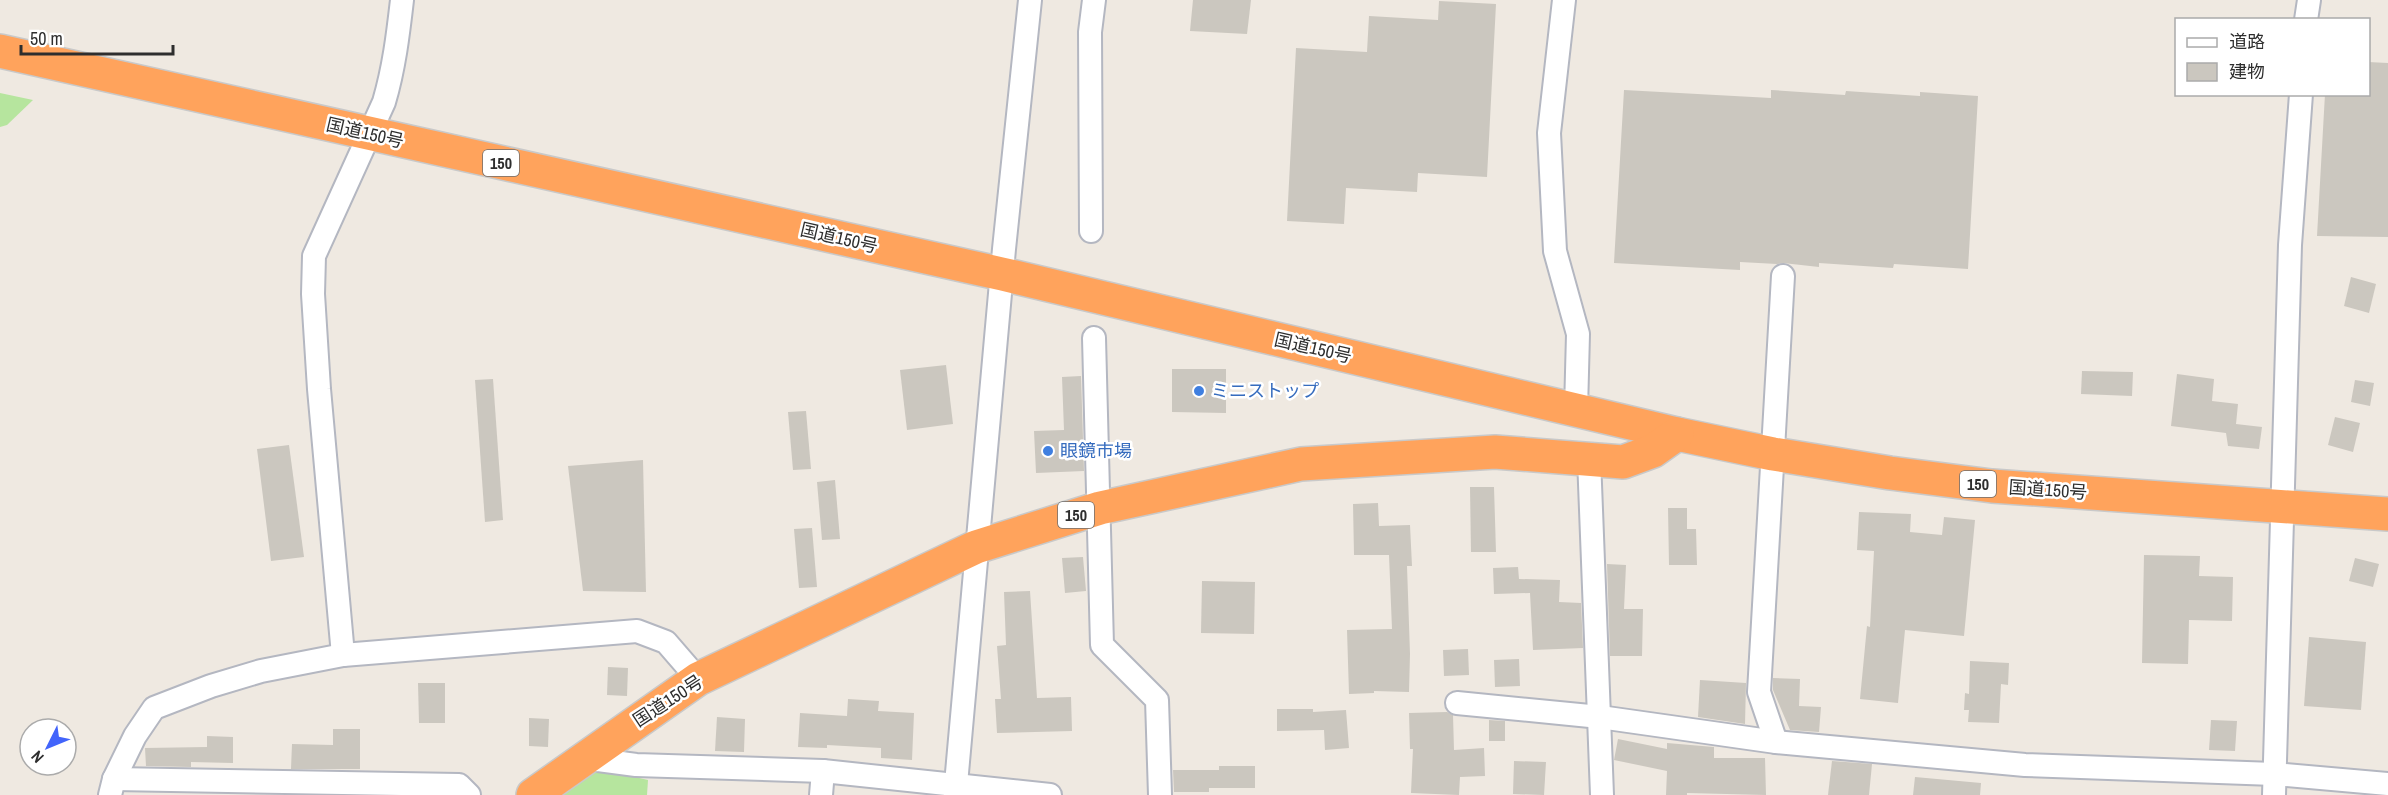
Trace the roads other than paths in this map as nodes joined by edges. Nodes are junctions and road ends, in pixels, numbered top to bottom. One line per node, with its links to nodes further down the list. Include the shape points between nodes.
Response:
1 (402, 0): 9 (street, via 391,81)
2 (1030, 0): 11 (street)
3 (1094, 0): 10 (street, via 1090,32)
4 (1564, 0): 14 (street, via 1549,132 1555,251 1578,334)
5 (2309, 0): 6 (street)
6 (2306, 18)
7 (0, 51): 9 (highway, 国道150号 / 150)
8 (2301, 96): 18 (street, via 2290,245)
9 (369, 134): 11 (highway, 国道150号 / 150); 22 (street, via 314,256 319,389)
10 (1091, 231)
11 (1002, 274): 14 (highway, 国道150号 / 150); 21 (street)
12 (1783, 276): 16 (street)
13 (1094, 338): 19 (street)
14 (1576, 410): 15 (highway, 国道150号 / 150)
15 (1677, 434): 16 (highway, 国道150号 / 150); 17 (highway, 国道150号 / 150, via 1653,450 1623,462)
16 (1773, 454): 18 (highway, 国道150号 / 150, via 1992,486); 26 (street, via 1759,692)
17 (1589, 458): 19 (highway, 国道150号 / 150, via 1495,452 1301,464); 25 (street)
18 (2283, 507): 20 (highway, 国道150号 / 150); 29 (street)
19 (1100, 508): 21 (highway, 国道150号 / 150); 37 (street, via 1102,645 1157,700)
20 (2388, 514)
21 (976, 547): 23 (highway, 国道150号 / 150); 32 (street)
22 (343, 655): 23 (street, via 637,631 666,642); 31 (street, via 261,671 154,708 135,736)
23 (698, 680): 27 (highway, 国道150号 / 150)
24 (1457, 703): 25 (street)
25 (1600, 717): 26 (street); 38 (street)
26 (1776, 742): 29 (street)
27 (583, 758): 28 (street, via 636,765); 34 (highway, 国道150号 / 150)
28 (823, 771): 32 (street); 35 (street)
29 (2274, 784): 30 (street)
30 (2388, 784)
31 (112, 787): 33 (street, via 459,785)
32 (955, 790): 36 (street)
33 (469, 795)
34 (533, 795)
35 (821, 795)
36 (1050, 795)
37 (1160, 795)
38 (1602, 795)

